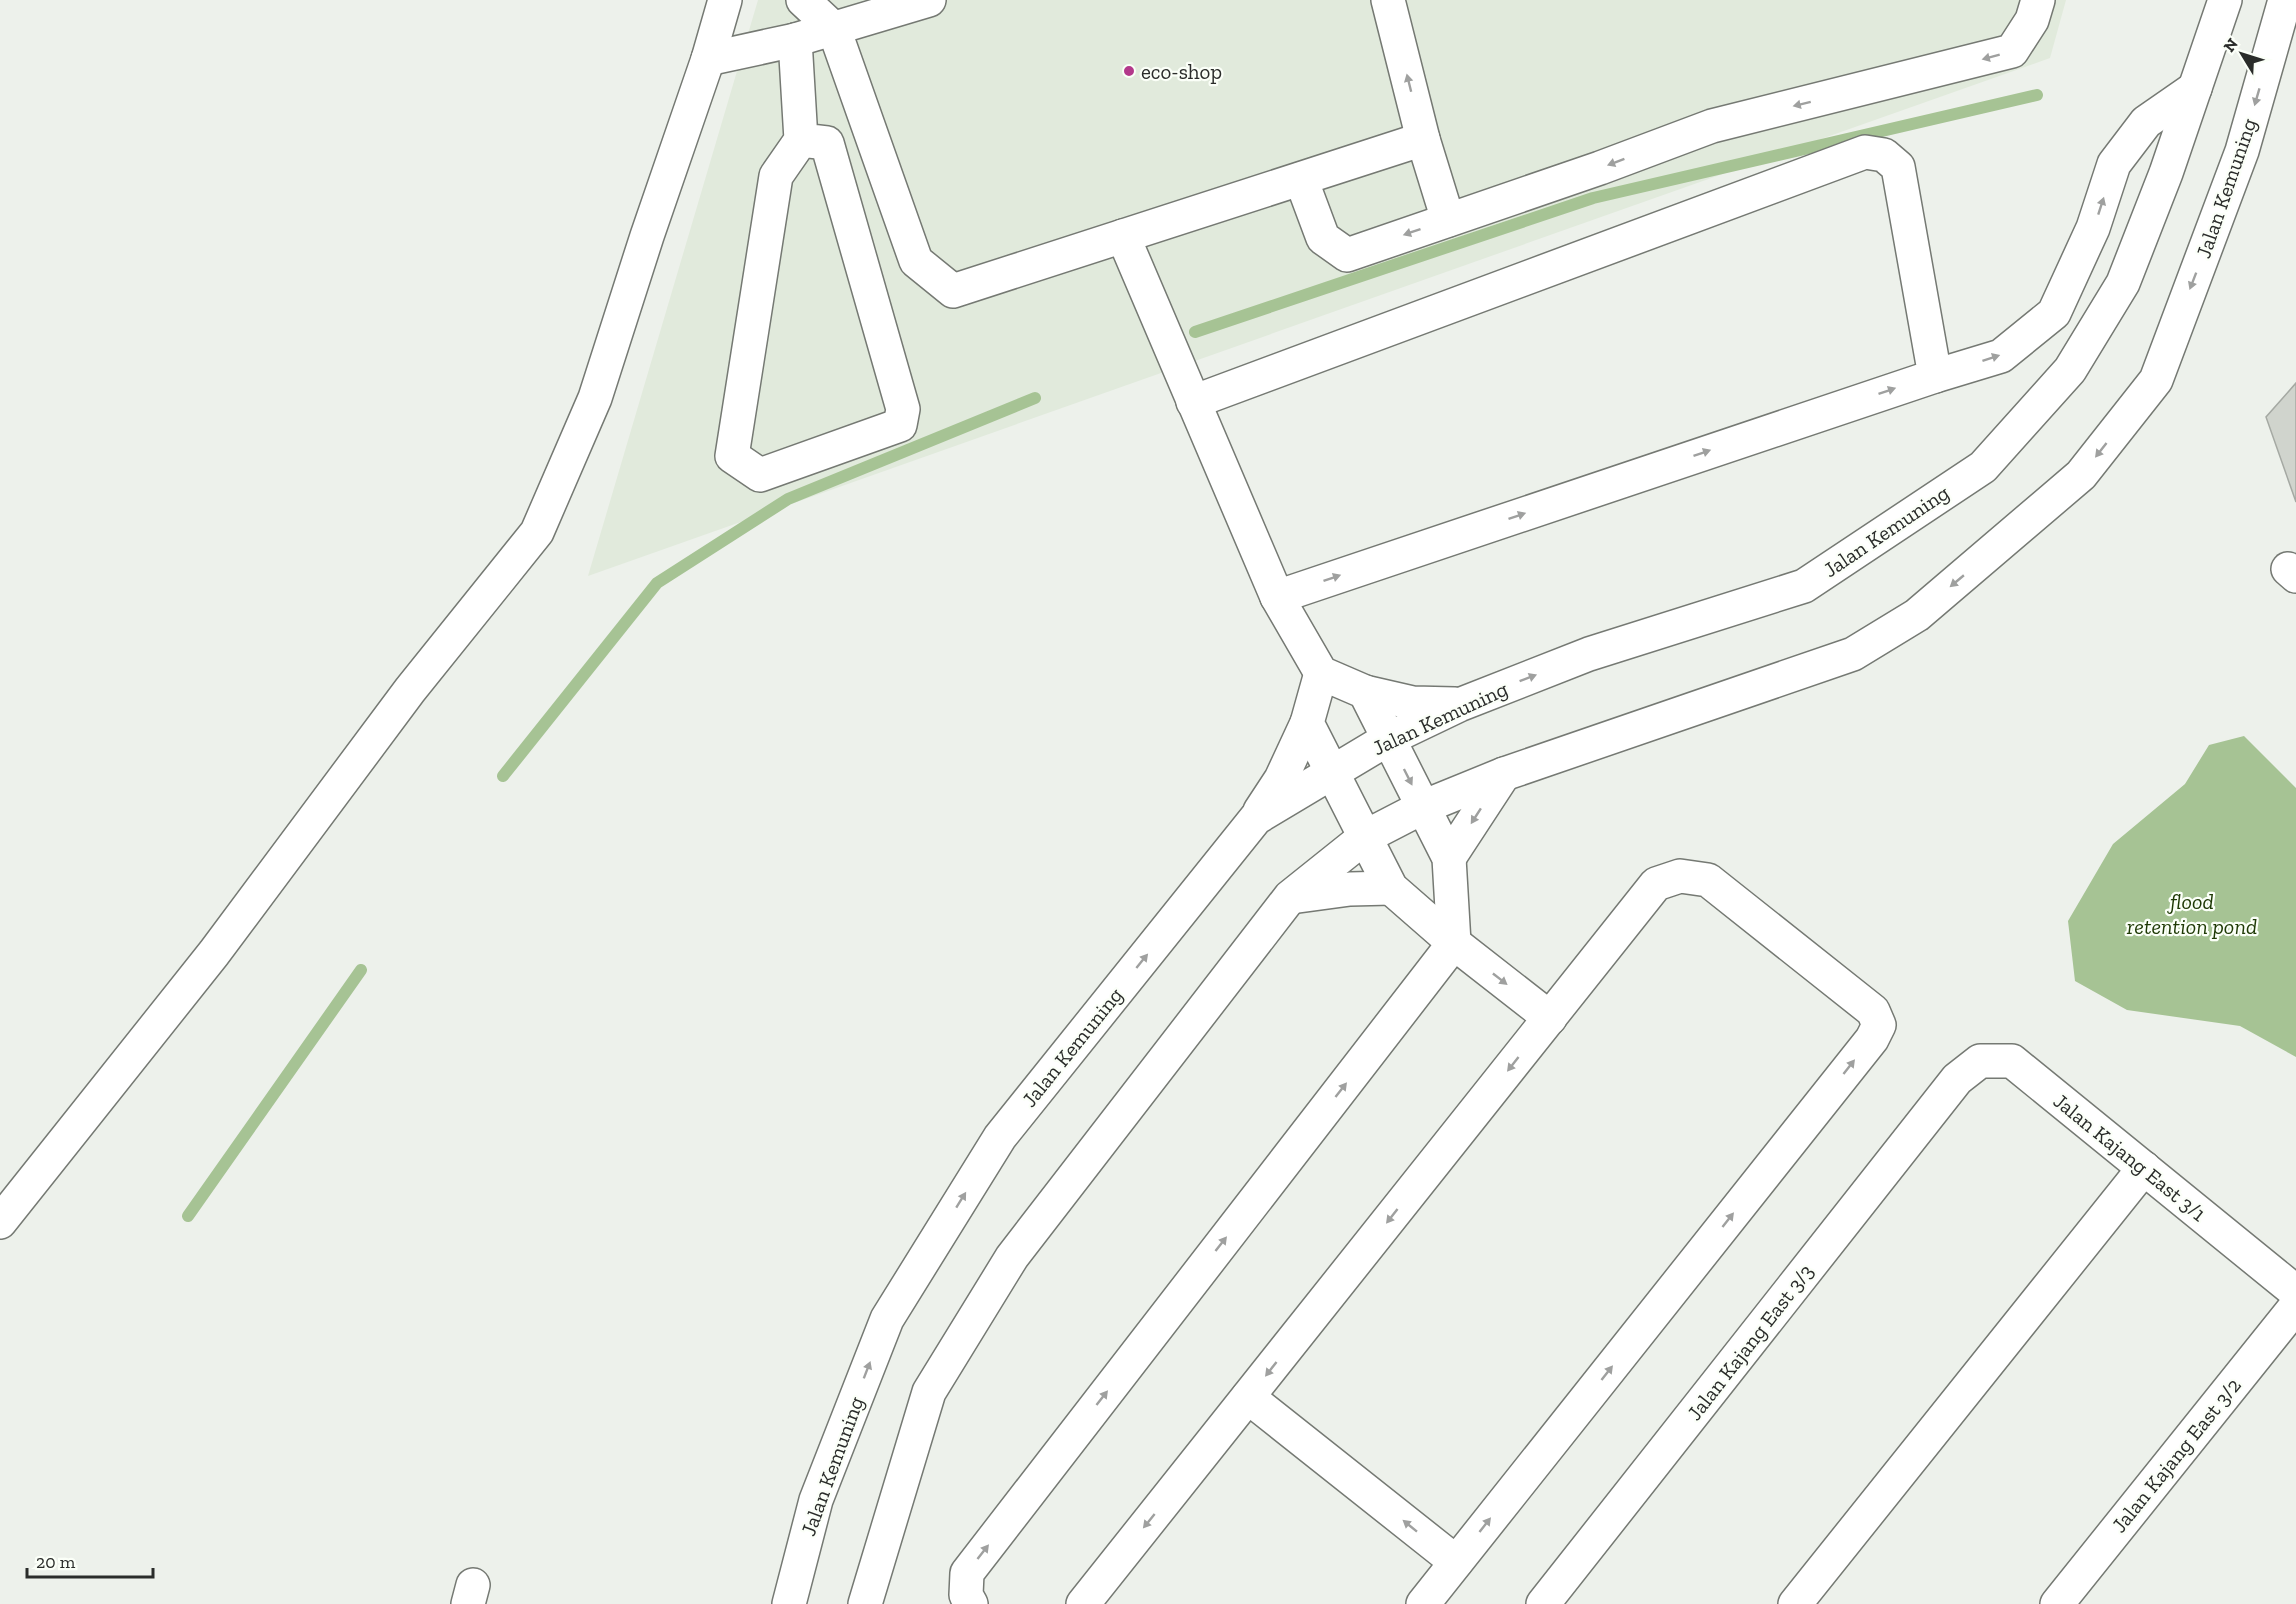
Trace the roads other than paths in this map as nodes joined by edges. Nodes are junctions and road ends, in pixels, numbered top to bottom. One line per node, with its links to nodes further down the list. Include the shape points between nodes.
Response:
1 (725, 0): 10 (street)
2 (803, 0): 8 (street)
3 (929, 0): 8 (street)
4 (1388, 0): 12 (street, one-way to 4)
5 (2037, 0): 15 (street, one-way to 15, via 2032,21 2012,51 1712,126)
6 (2225, 0): 11 (street, Jalan Kemuning)
7 (2285, 0): 26 (street, Jalan Kemuning, one-way to 26, via 2242,151 2156,380 2081,475 1917,615 1853,654)
8 (834, 29): 9 (street); 16 (street, via 916,261 953,291)
9 (795, 40): 10 (street); 13 (street)
10 (708, 59): 37 (street, via 595,398 537,532 410,690 214,953)
11 (2195, 88): 17 (street, one-way to 11, via 2001,356 2054,313 2093,228 2114,164 2146,123); 22 (street, Jalan Kemuning, one-way to 11, via 1590,654 1804,586 1983,467 2070,370 2123,283)
12 (1423, 139): 14 (street); 15 (street)
13 (801, 140): 13 (street, via 776,176 732,456 760,476 900,424 903,409 827,143)
14 (1301, 179): 15 (street, one-way to 14, via 1347,255 1323,238); 16 (street)
15 (1448, 220)
16 (1123, 236): 18 (street)
17 (1935, 376): 18 (street, via 1898,167 1884,155 1865,152); 19 (street, one-way to 17)
18 (1193, 402): 19 (street)
19 (1277, 597): 20 (street)
20 (1321, 674): 21 (street); 23 (street)
21 (1365, 692): 22 (street, via 1413,703); 24 (street)
22 (1459, 705): 24 (street, Jalan Kemuning)
23 (1307, 723): 25 (street); 28 (street, via 1281,779)
24 (1388, 739): 25 (street, Jalan Kemuning); 27 (street, one-way to 27)
25 (1331, 771): 28 (street, Jalan Kemuning); 29 (street)
26 (1504, 774): 27 (street, Jalan Kemuning); 30 (street, one-way to 30)
27 (1423, 807): 29 (street, Jalan Kemuning); 30 (street)
28 (1256, 818): 42 (street, Jalan Kemuning, one-way to 28, via 816,1500 887,1319 1000,1137)
29 (1365, 837): 31 (street); 32 (street, Jalan Kemuning)
30 (1449, 858): 33 (street)
31 (1391, 888): 32 (street); 33 (street)
32 (1290, 897): 43 (street, Jalan Kemuning, via 1012,1257 929,1392)
33 (1454, 943): 34 (street, one-way to 34); 44 (street, one-way to 33, via 966,1595 966,1573)
34 (1550, 1018): 40 (street, one-way to 40); 41 (street, one-way to 34, via 1872,1039 1879,1025 1873,1011 1708,880 1680,876 1656,884)
35 (1957, 1079): 36 (street, Jalan Kajang East 3/1, via 1980,1061 2012,1061); 47 (street, Jalan Kajang East 3/3)
36 (2144, 1168): 38 (street, Jalan Kajang East 3/1); 48 (street)
37 (0, 1222)
38 (2296, 1292)
39 (2296, 1306): 49 (street, Jalan Kajang East 3/2)
40 (1248, 1397): 41 (street, one-way to 40); 45 (street, one-way to 45)
41 (1456, 1562): 46 (street)
42 (789, 1604)
43 (865, 1604)
44 (971, 1604)
45 (1083, 1604)
46 (1423, 1604)
47 (1543, 1604)
48 (1795, 1604)
49 (2057, 1604)

